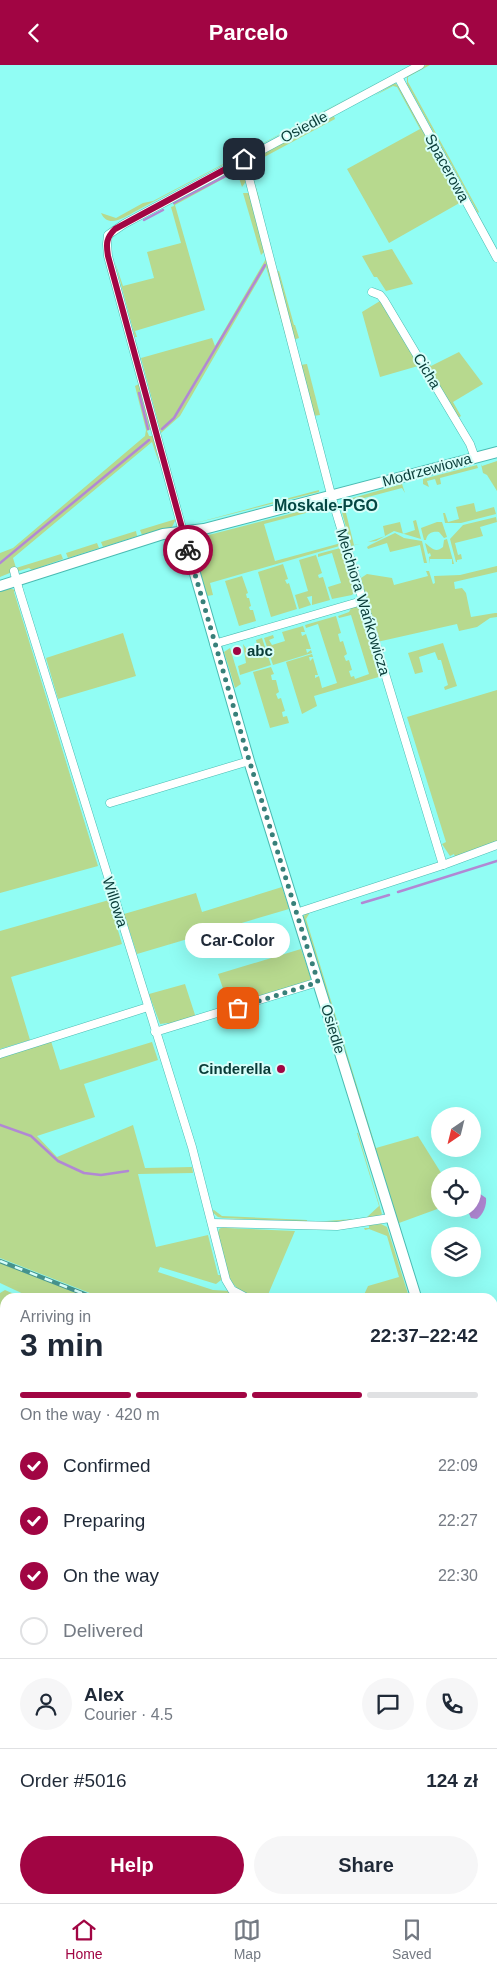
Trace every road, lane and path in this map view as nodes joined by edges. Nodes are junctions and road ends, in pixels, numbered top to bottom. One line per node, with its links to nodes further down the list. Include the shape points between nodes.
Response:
1 (420, 65): 2 (street, Osiedle)
2 (398, 77): 3 (street, Osiedle); 4 (street, Spacerowa)
3 (244, 159): 8 (street, Melchiora Wańkowicza); 9 (street, Osiedle, via 115,229 108,235 106,244)
4 (497, 258)
5 (372, 292): 7 (street, Cicha, via 384,299 470,444)
6 (497, 452): 7 (street, Modrzewiowa)
7 (475, 458): 8 (street, Modrzewiowa)
8 (332, 495): 9 (street, Modrzewiowa); 12 (street, Melchiora Wańkowicza)
9 (183, 533): 10 (street, via 164,534); 13 (street, Osiedle)
10 (16, 576): 11 (street); 20 (street, Willowa)
11 (0, 586)
12 (362, 601): 13 (street); 17 (street, Melchiora Wańkowicza)
13 (214, 644): 14 (street, Osiedle)
14 (249, 761): 15 (street); 18 (street, Osiedle)
15 (110, 803)
16 (497, 845): 17 (street)
17 (443, 865): 18 (street)
18 (296, 913): 19 (street, Osiedle)
19 (318, 982): 21 (street); 23 (street, Osiedle)
20 (148, 1007): 21 (street, Willowa); 22 (street)
21 (155, 1032): 24 (street, Willowa)
22 (0, 1054)
23 (390, 1218): 24 (street, via 337,1226); 26 (street, Osiedle)
24 (212, 1223): 25 (street, Willowa, via 226,1280)
25 (237, 1293)
26 (415, 1293)

